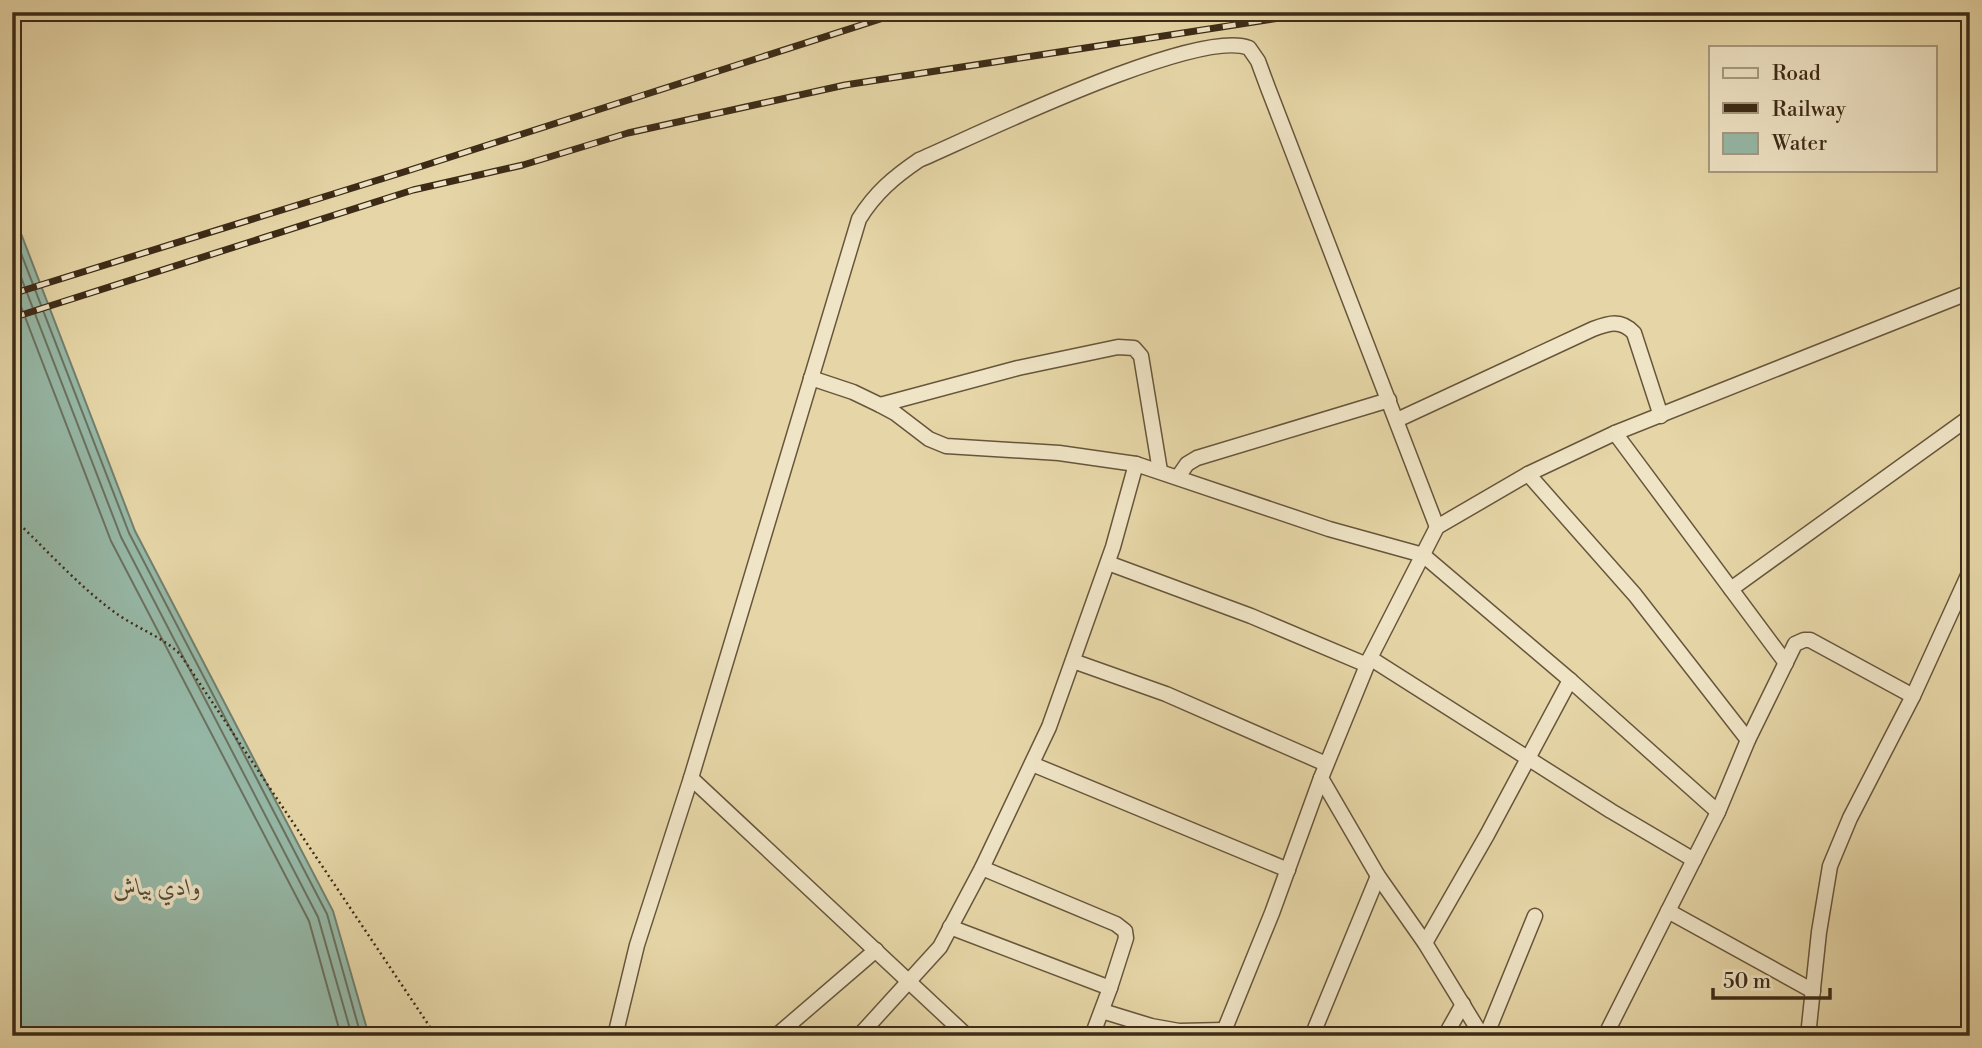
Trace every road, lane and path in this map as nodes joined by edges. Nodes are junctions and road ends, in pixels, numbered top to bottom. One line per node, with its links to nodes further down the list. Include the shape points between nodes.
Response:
1 (1970, 292): 5 (street)
2 (811, 378): 3 (street, via 859,219 872,197 894,177 919,160 1133,68 1234,44 1249,48 1258,61); 4 (street); 28 (street)
3 (1389, 400): 7 (street); 12 (street, via 1196,458)
4 (880, 405): 9 (street, via 946,446 1059,453); 10 (street, via 1018,368 1118,347 1134,348 1141,356)
5 (1661, 416): 7 (street, via 1634,333 1614,323); 8 (street)
6 (1970, 417): 18 (street)
7 (1397, 420): 14 (street)
8 (1615, 433): 11 (street); 18 (street)
9 (1136, 464): 10 (street); 16 (street)
10 (1160, 471): 12 (street)
11 (1528, 474): 14 (street); 24 (street, via 1634,595)
12 (1178, 477): 15 (street, via 1329,529)
13 (12, 517): 45 (path, via 99,600 180,654)
14 (1437, 527): 15 (street)
15 (1423, 555): 20 (street); 22 (street)
16 (1108, 563): 19 (street); 20 (street)
17 (1970, 571): 23 (street)
18 (1731, 589): 21 (street)
19 (1073, 661): 26 (street); 27 (street, via 1167,694)
20 (1369, 662): 25 (street); 27 (street)
21 (1786, 663): 23 (street, via 1796,644 1808,640); 24 (street)
22 (1570, 680): 25 (street); 29 (street)
23 (1913, 696): 41 (street, via 1830,866)
24 (1748, 740): 29 (street)
25 (1529, 759): 30 (street); 37 (street)
26 (1032, 764): 31 (street); 32 (street)
27 (1323, 771): 32 (street); 33 (street)
28 (691, 778): 38 (street); 46 (street, via 637,945)
29 (1718, 812): 30 (street)
30 (1694, 860): 34 (street)
31 (982, 868): 36 (street); 40 (street, via 1122,928 1126,937)
32 (1288, 870): 44 (street)
33 (1378, 876): 37 (street); 51 (street)
34 (1668, 911): 41 (street); 54 (street)
35 (1535, 916): 53 (street)
36 (950, 927): 39 (street, via 940,947); 40 (street)
37 (1424, 943): 42 (street)
38 (876, 950): 39 (street); 47 (street)
39 (908, 981): 48 (street); 49 (street)
40 (1110, 989): 43 (street)
41 (1813, 991): 55 (street)
42 (1462, 1003): 52 (street); 53 (street)
43 (1102, 1011): 44 (street, via 1151,1026); 50 (street)
44 (1223, 1033)
45 (436, 1036)
46 (615, 1036)
47 (776, 1036)
48 (859, 1036)
49 (967, 1036)
50 (1092, 1036)
51 (1312, 1036)
52 (1445, 1036)
53 (1484, 1036)
54 (1605, 1036)
55 (1808, 1036)

